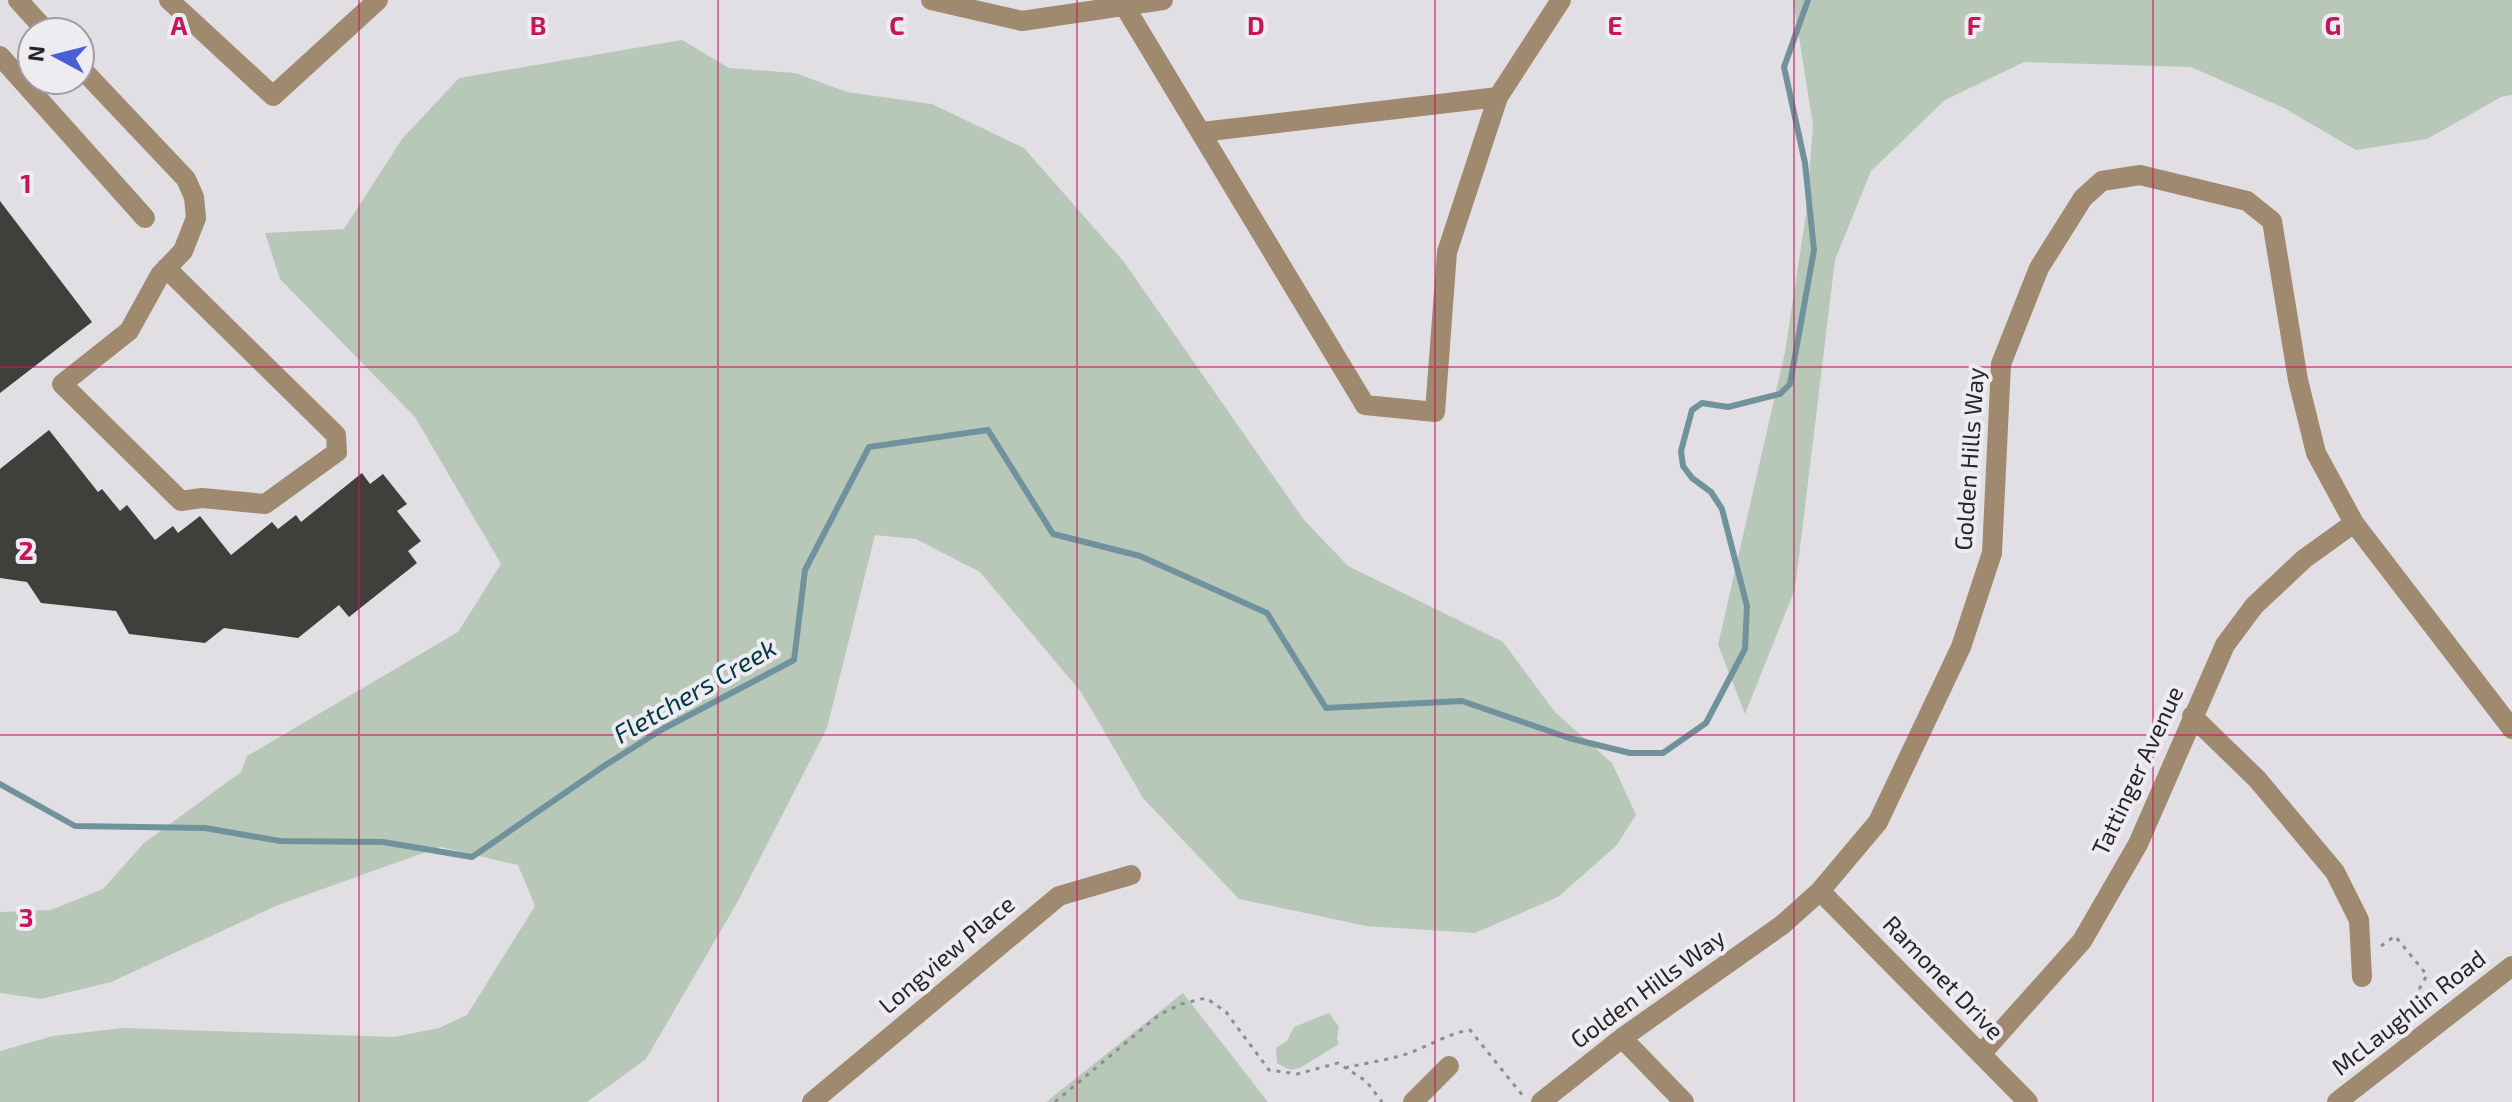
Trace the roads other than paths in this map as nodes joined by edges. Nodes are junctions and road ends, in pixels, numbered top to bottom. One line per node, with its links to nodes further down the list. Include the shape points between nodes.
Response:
1 (18, 0): 8 (street)
2 (169, 0): 3 (street, via 273,96)
3 (378, 0)
4 (931, 0): 7 (street, via 1022,21)
5 (1163, 0): 7 (street)
6 (1561, 0): 11 (street)
7 (1125, 7): 12 (street)
8 (32, 16)
9 (0, 56): 13 (street)
10 (96, 84): 14 (street, via 191,188 196,207 193,229 183,251)
11 (1498, 97): 12 (street); 12 (street, via 1447,252 1435,412 1365,405)
12 (1202, 132)
13 (145, 218)
14 (166, 268): 14 (street, via 336,435 337,452 265,504 181,501 62,384 129,331)
15 (2354, 523): 16 (street, Tattinger Avenue, via 2304,559 2254,606 2225,645); 17 (street, Golden Hills Way); 19 (street, Golden Hills Way, via 2316,453 2298,380 2272,221 2247,201 2155,178 2102,181 2083,198 2039,268 2001,364 1992,553 1961,647 1878,822)
16 (2192, 716): 21 (street, via 2257,779 2335,872 2359,920); 23 (street, Tattinger Avenue, via 2138,844 2082,941)
17 (2512, 729)
18 (1131, 875): 25 (street, Longview Place, via 1059,896)
19 (1820, 891): 22 (street, Golden Hills Way, via 1782,925); 23 (street, Ramonet Drive)
20 (2512, 966): 30 (street, McLaughlin Road)
21 (2362, 968)
22 (1622, 1038): 27 (street, Golden Hills Way); 28 (street)
23 (1981, 1054): 29 (street, Ramonet Drive)
24 (1449, 1066): 26 (street)
25 (812, 1102)
26 (1413, 1102)
27 (1541, 1102)
28 (1684, 1102)
29 (2028, 1102)
30 (2337, 1102)

